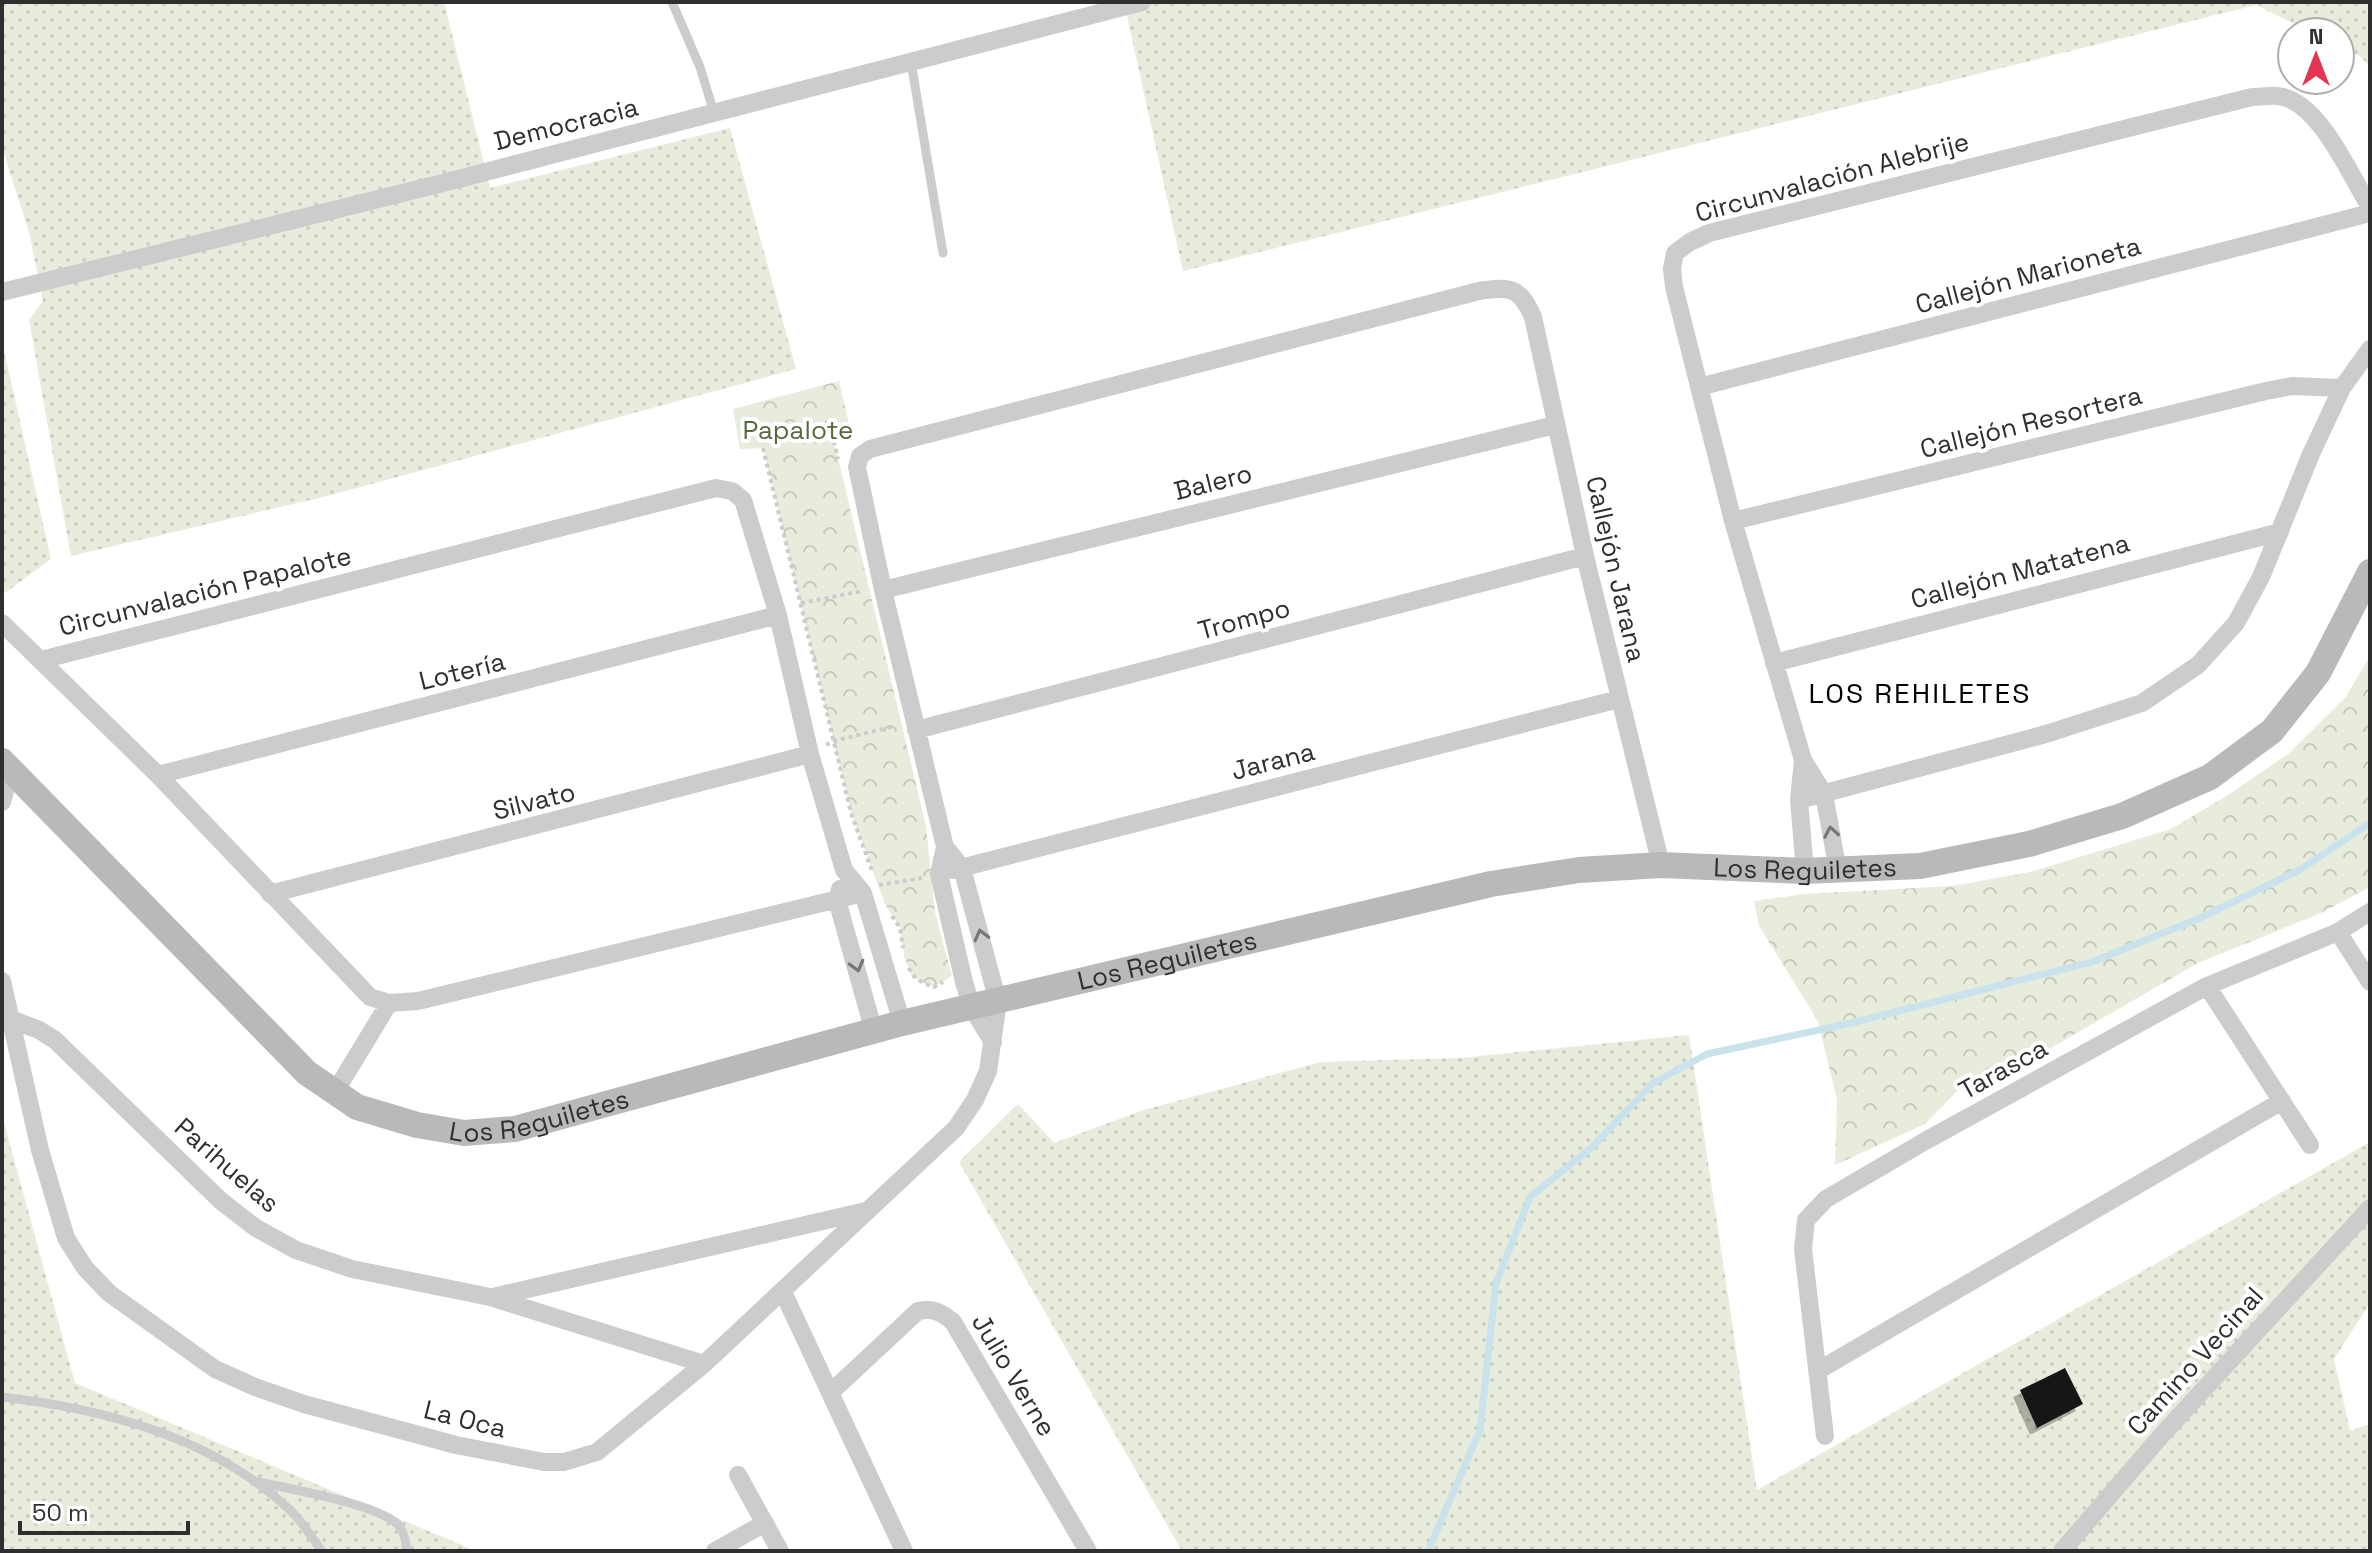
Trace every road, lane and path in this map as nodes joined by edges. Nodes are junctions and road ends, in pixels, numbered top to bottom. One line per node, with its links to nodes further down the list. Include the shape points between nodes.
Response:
1 (672, 2): 4 (lane)
2 (1142, 2): 3 (street, Democracia)
3 (911, 62): 4 (street, Democracia); 6 (lane)
4 (714, 113): 7 (street, Democracia)
5 (2370, 210): 9 (street, Callejón Marioneta); 9 (street, Circunvalación Alebrije, via 2317,120 2303,106 2282,96 2252,97 1709,233 1675,253 1672,269)
6 (943, 253)
7 (2, 292)
8 (2370, 349): 10 (street)
9 (1699, 387): 15 (street, Circunvalación Alebrije)
10 (2342, 388): 15 (street, Callejón Resortera, via 2266,391); 16 (street)
11 (1555, 425): 17 (street, Callejón Jarana); 19 (street, Balero); 19 (street, Callejón Jarana, via 1526,300 1514,290 1479,291 870,449 860,456 857,467)
12 (834, 441): 14 (path)
13 (763, 448): 20 (path)
14 (841, 471)
15 (1733, 521): 24 (street, Circunvalación Alebrije)
16 (2280, 532): 24 (street, Callejón Matatena); 32 (street, via 2236,623 2198,665 2142,703)
17 (1585, 556): 25 (street, Callejón Jarana); 26 (street, Trompo)
18 (2370, 572): 40 (street, Los Reguiletes, via 2318,673 2272,731 2210,777 2122,816 2029,844 1920,866)
19 (883, 590): 20 (path); 26 (street)
20 (800, 603): 21 (path); 27 (path)
21 (778, 615): 23 (street, Circunvalación Papalote, via 743,500 716,488); 28 (street, Circunvalación Papalote); 31 (street, Lotería)
22 (2, 623): 23 (street)
23 (41, 660): 31 (street, Circunvalación Papalote)
24 (1774, 663): 29 (street, Circunvalación Alebrije)
25 (1619, 699): 36 (street, Callejón Jarana); 37 (street, Jarana)
26 (916, 730): 27 (path, via 902,725); 35 (street)
27 (834, 741): 28 (path); 42 (path)
28 (810, 754): 38 (street, Circunvalación Papalote); 43 (street, Silvato)
29 (1803, 760): 32 (street, Circunvalación Alebrije); 33 (street, Circunvalación Alebrije)
30 (6, 766): 34 (street); 61 (street, Los Reguiletes, via 307,1073)
31 (158, 775): 43 (street, Circunvalación Papalote)
32 (1824, 794): 33 (street); 40 (street, one-way to 32)
33 (1799, 800): 39 (street, Circunvalación Alebrije)
34 (2, 802)
35 (945, 847): 37 (street); 41 (street)
36 (1661, 865): 39 (street, Los Reguiletes); 54 (street, Los Reguiletes, via 1579,870 1491,884)
37 (962, 868): 41 (street, Jarana); 54 (street, one-way to 37)
38 (844, 870): 42 (street, Circunvalación Papalote); 44 (street, Circunvalación Papalote)
39 (1805, 871): 40 (street, Los Reguiletes)
40 (1838, 871)
41 (939, 874): 42 (path); 56 (street)
42 (874, 891): 44 (street); 58 (street)
43 (270, 894): 55 (street, Circunvalación Papalote, via 370,997)
44 (837, 900): 55 (street, via 418,1001); 59 (street, one-way to 59)
45 (885, 904): 48 (path, via 900,928)
46 (2370, 912): 47 (street, Tarasca)
47 (2338, 932): 52 (street); 53 (street, Tarasca)
48 (904, 956)
49 (908, 965): 50 (path, via 911,975 934,987)
50 (952, 976)
51 (2, 981): 57 (street, La Oca)
52 (2370, 982)
53 (2207, 986): 62 (street); 69 (street, Tarasca, via 1826,1199 1806,1220 1803,1249)
54 (998, 1002): 56 (street, Los Reguiletes); 60 (street, La Oca)
55 (389, 1003): 61 (street)
56 (972, 1008): 58 (street, Los Reguiletes); 60 (street)
57 (11, 1019): 67 (street, Parihuelas, via 64,1048 190,1173 256,1228 296,1250 352,1269); 68 (street, La Oca, via 66,1238 109,1293 215,1369 304,1404 441,1441 564,1462 597,1452)
58 (902, 1023): 59 (street, Los Reguiletes)
59 (874, 1032): 61 (street, Los Reguiletes, via 515,1129 464,1133 417,1125 357,1107)
60 (993, 1042): 65 (street, La Oca, via 988,1071 956,1128)
61 (335, 1092)
62 (2282, 1101): 63 (street); 69 (street)
63 (2310, 1145)
64 (2370, 1208): 82 (street, Camino Vecinal)
65 (867, 1210): 66 (street, La Oca); 67 (street, Parihuelas)
66 (783, 1292): 68 (street, La Oca); 70 (street)
67 (490, 1297): 68 (street, Parihuelas)
68 (704, 1364)
69 (1819, 1370): 72 (street, Tarasca)
70 (830, 1393): 80 (street); 81 (street, Julio Verne, via 918,1311 942,1313 953,1322)
71 (2, 1397): 74 (lane, via 69,1406 155,1431 200,1447)
72 (1825, 1436)
73 (738, 1475): 75 (street)
74 (256, 1481): 76 (lane, via 294,1514); 77 (lane, via 374,1510 399,1526)
75 (765, 1523): 78 (street); 79 (street)
76 (322, 1551)
77 (406, 1551)
78 (715, 1551)
79 (780, 1551)
80 (904, 1551)
81 (1088, 1551)
82 (2062, 1551)

